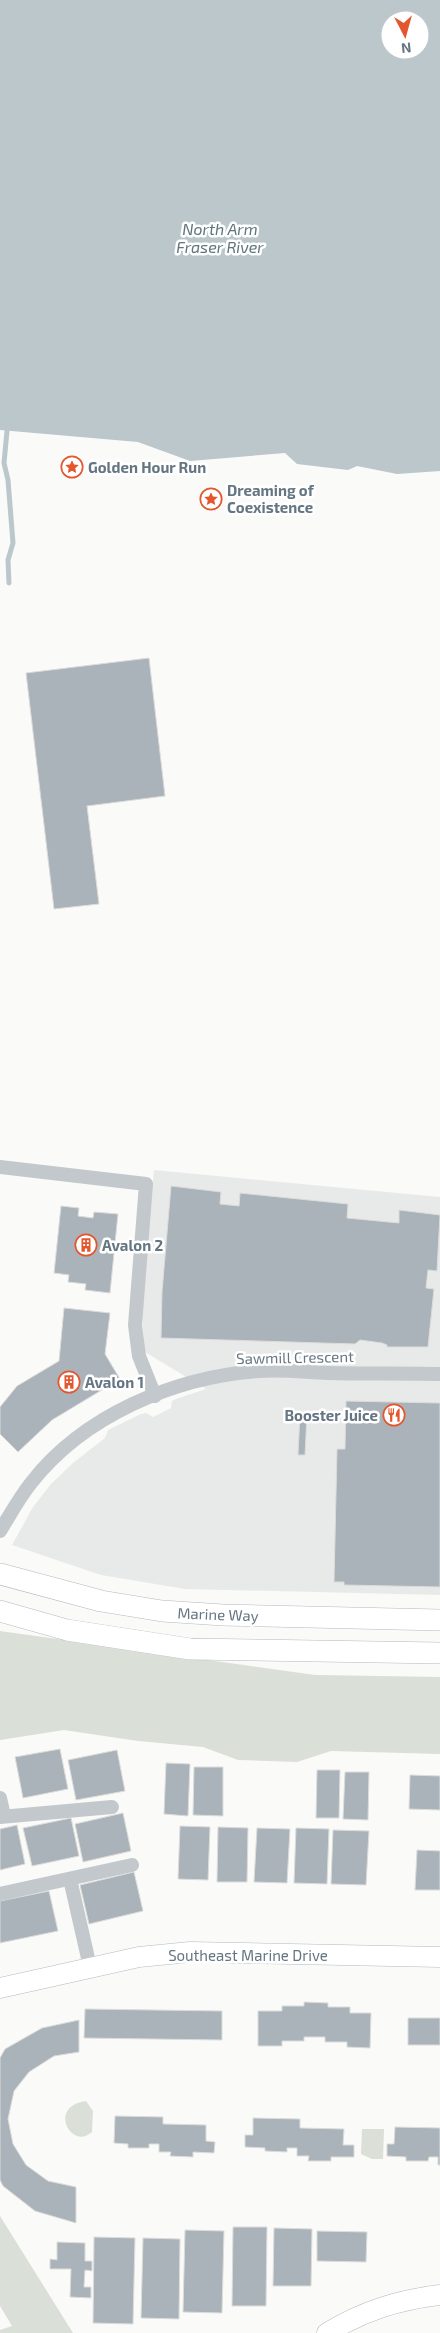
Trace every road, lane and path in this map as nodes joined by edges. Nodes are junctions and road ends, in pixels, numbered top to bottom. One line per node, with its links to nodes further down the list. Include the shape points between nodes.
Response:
1 (0, 1167): 3 (street, via 146,1184 135,1325 139,1356)
2 (440, 1374): 3 (street, Sawmill Crescent, via 260,1371 228,1374)
3 (155, 1396): 4 (street, Sawmill Crescent, via 98,1422 58,1454 31,1484)
4 (0, 1531)
5 (0, 1574): 7 (main road, Marine Way, via 101,1602 162,1611)
6 (0, 1611): 8 (main road, via 67,1630 190,1648)
7 (440, 1620)
8 (440, 1653)
9 (0, 1798): 11 (street)
10 (112, 1807): 11 (street)
11 (2, 1817)
12 (132, 1865): 13 (street)
13 (70, 1879): 14 (street); 16 (street)
14 (0, 1894)
15 (440, 1957): 16 (street, Southeast Marine Drive, via 190,1952 139,1957)
16 (90, 1967): 17 (street, Southeast Marine Drive)
17 (0, 1988)
18 (440, 2294): 19 (street, via 388,2304 348,2320)
19 (327, 2333)

